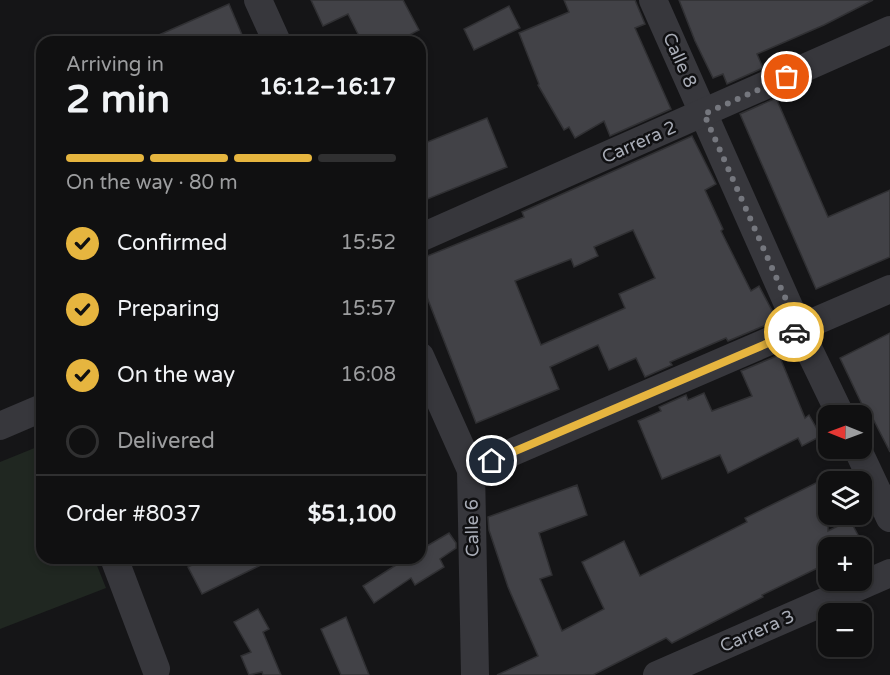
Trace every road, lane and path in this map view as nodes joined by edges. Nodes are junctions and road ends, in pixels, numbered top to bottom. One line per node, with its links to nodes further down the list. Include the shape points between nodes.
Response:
1 (258, 0): 4 (street)
2 (653, 0): 5 (street, Calle 8)
3 (890, 30): 5 (street, Carrera 2)
4 (274, 36)
5 (704, 114): 6 (street, Carrera 2); 8 (street, Calle 8)
6 (426, 235)
7 (890, 289): 8 (street)
8 (799, 329): 10 (street, Calle 8); 14 (street)
9 (426, 369): 14 (street, Calle 6)
10 (836, 405)
11 (36, 411): 12 (street)
12 (0, 426)
13 (861, 459): 15 (street)
14 (471, 470): 20 (street, Calle 6)
15 (890, 518)
16 (116, 564): 18 (street)
17 (890, 573): 19 (street, Carrera 3)
18 (156, 669)
19 (673, 672)
20 (475, 675)

